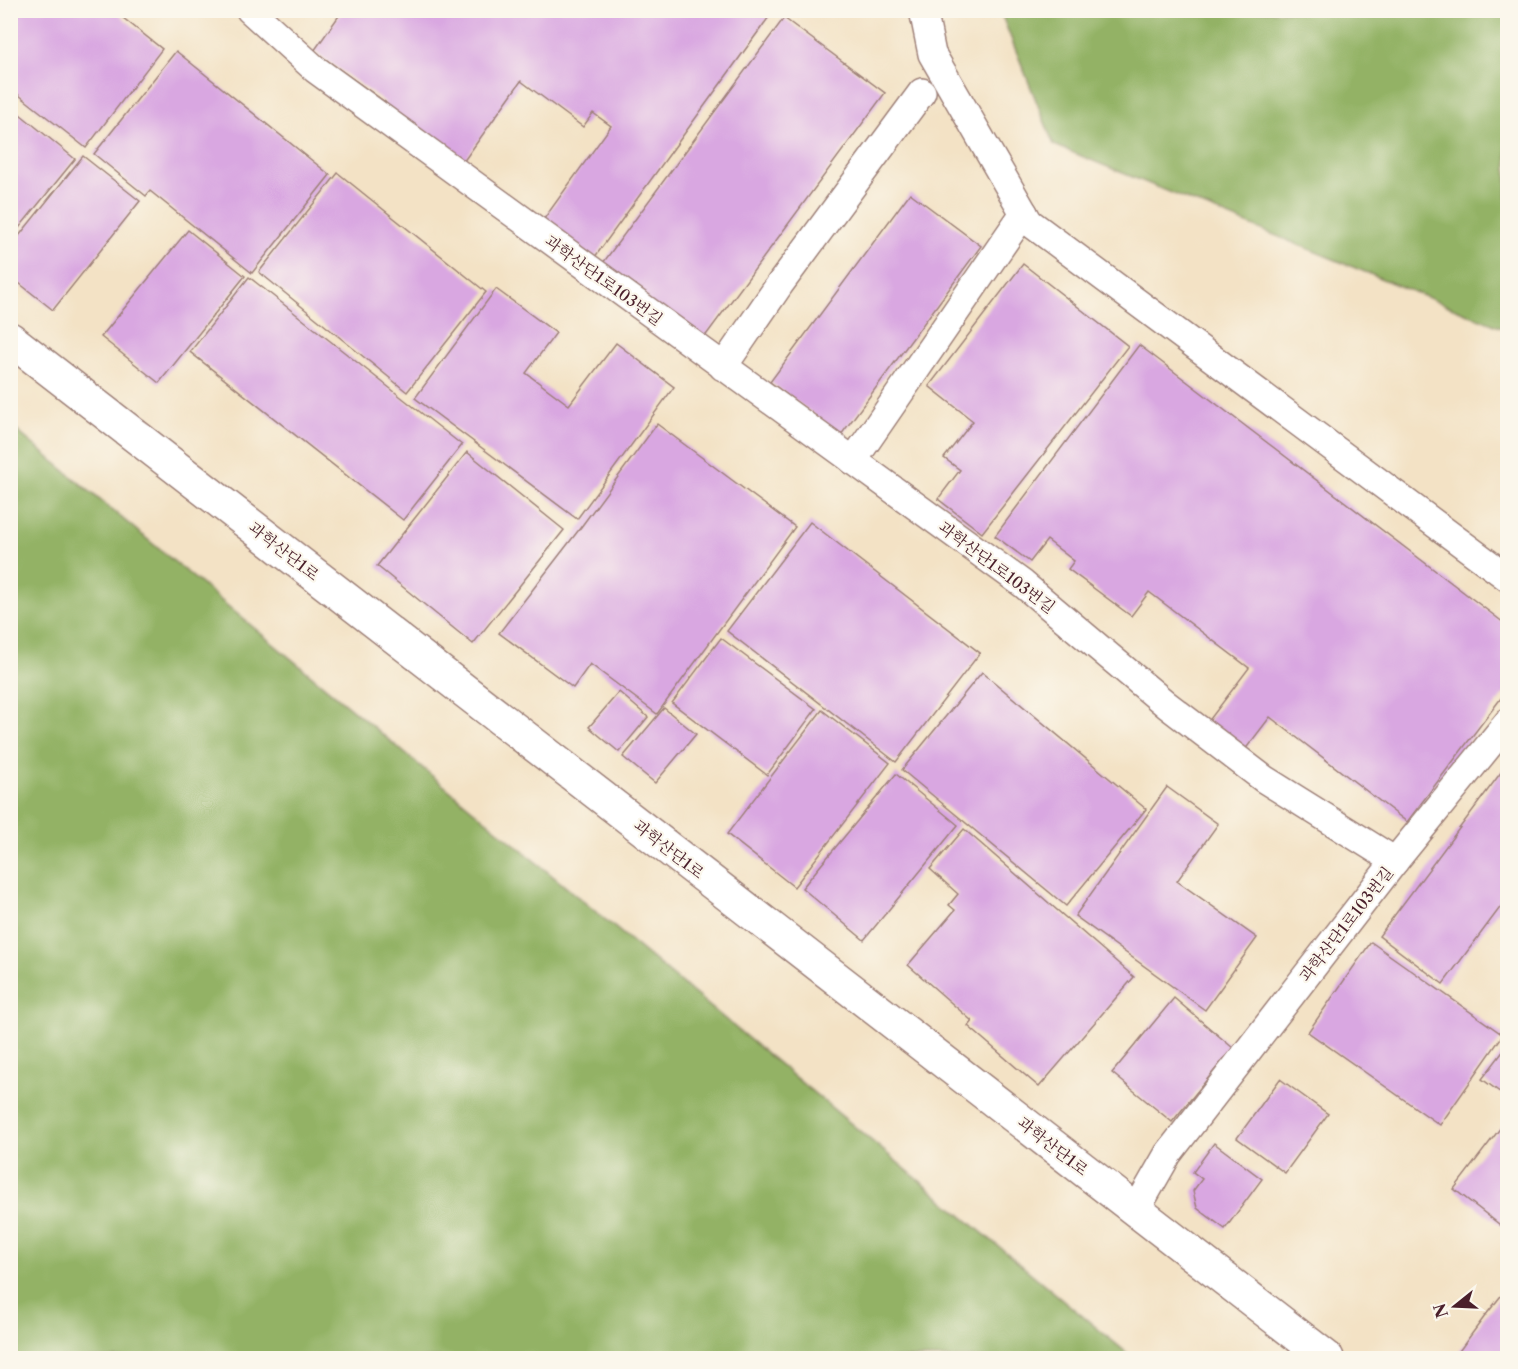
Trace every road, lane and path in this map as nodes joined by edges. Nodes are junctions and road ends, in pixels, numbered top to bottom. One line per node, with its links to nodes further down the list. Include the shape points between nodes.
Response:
1 (250, 10): 6 (street, 과학산단1로103번길, via 315,69)
2 (923, 10): 4 (street, via 932,54)
3 (922, 92): 6 (street)
4 (1024, 213): 7 (street); 8 (street, via 1029,222)
5 (10, 339): 11 (main road, 과학산단1로)
6 (723, 367): 7 (street, 과학산단1로103번길)
7 (853, 461): 10 (street, 과학산단1로103번길, via 1023,584 1167,705 1264,779)
8 (1508, 578)
9 (1508, 723): 10 (street)
10 (1395, 861): 11 (street, 과학산단1로103번길, via 1168,1154)
11 (1136, 1210): 12 (main road, 과학산단1로)
12 (1327, 1359)

